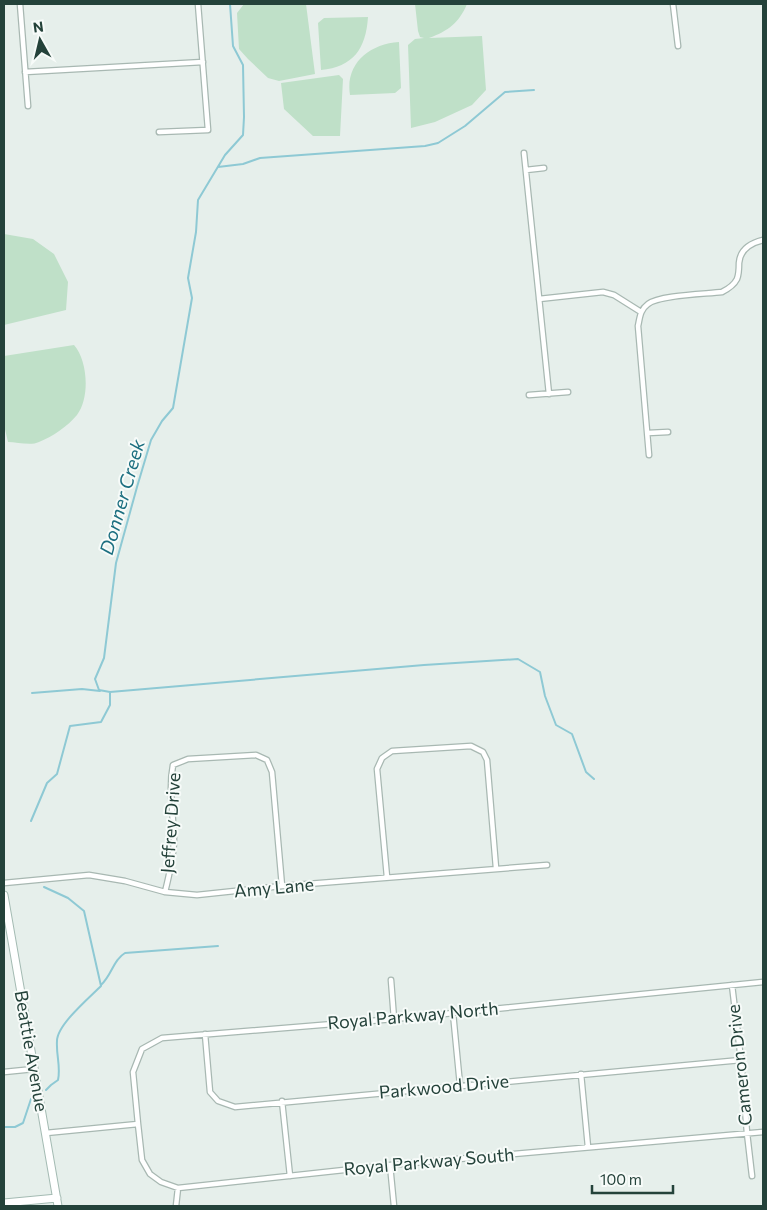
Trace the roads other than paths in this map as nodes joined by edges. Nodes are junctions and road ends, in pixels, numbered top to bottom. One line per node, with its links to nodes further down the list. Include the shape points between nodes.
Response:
1 (20, 4): 6 (street)
2 (198, 4): 5 (street)
3 (673, 4): 4 (street)
4 (678, 46)
5 (203, 62): 6 (street); 8 (street, via 208,130)
6 (25, 72): 7 (street)
7 (28, 106)
8 (159, 132)
9 (524, 153): 11 (street)
10 (544, 168): 11 (street)
11 (526, 170): 13 (street)
12 (763, 240): 14 (street, via 740,255 738,278 731,287 722,292 658,299)
13 (539, 300): 14 (street, via 604,292); 16 (street)
14 (641, 312): 18 (street, via 638,326)
15 (568, 392): 16 (street)
16 (549, 394): 17 (street)
17 (530, 395)
18 (648, 432): 19 (street); 20 (street)
19 (668, 432)
20 (649, 455)
21 (547, 865): 22 (street, Amy Lane)
22 (496, 868): 23 (street, Amy Lane); 23 (street, via 486,760 482,752 471,746 392,751 382,758 377,769)
23 (386, 877): 25 (street, Amy Lane)
24 (4, 882): 26 (street, Amy Lane, via 89,875 125,880)
25 (282, 886): 26 (street, Amy Lane, via 197,895); 26 (street, Jeffrey Drive, via 272,772 267,760 256,755 188,759 173,765 170,778 174,843)
26 (165, 892)
27 (4, 895): 35 (street, Beattie Avenue)
28 (391, 980): 32 (street)
29 (763, 982): 30 (street, Royal Parkway North)
30 (732, 985): 31 (street, Royal Parkway North); 34 (street, Cameron Drive)
31 (453, 1013): 32 (street, Royal Parkway North); 38 (street)
32 (394, 1019): 33 (street, Royal Parkway North)
33 (205, 1034): 39 (street, Parkwood Drive, via 210,1092 218,1101 235,1107); 40 (street, Royal Parkway North, via 162,1038 142,1049 133,1072)
34 (742, 1060): 37 (street, Parkwood Drive); 43 (street, Cameron Drive)
35 (34, 1069): 36 (street); 42 (street, Beattie Avenue)
36 (4, 1072)
37 (581, 1074): 38 (street, Parkwood Drive); 44 (street)
38 (460, 1085): 39 (street, Parkwood Drive)
39 (282, 1101): 46 (street)
40 (138, 1124): 42 (street); 48 (street, via 142,1160 150,1174)
41 (763, 1132): 43 (street, Royal Parkway South)
42 (46, 1133): 49 (street, Beattie Avenue)
43 (747, 1134): 44 (street, Royal Parkway South); 47 (street, Cameron Drive)
44 (588, 1147): 45 (street, Royal Parkway South)
45 (390, 1165): 46 (street, Royal Parkway South); 53 (street)
46 (290, 1176): 48 (street, Royal Parkway South)
47 (752, 1176)
48 (178, 1188): 52 (street)
49 (57, 1198): 50 (street); 51 (street, Beattie Avenue)
50 (4, 1203)
51 (58, 1206)
52 (176, 1206)
53 (394, 1206)

